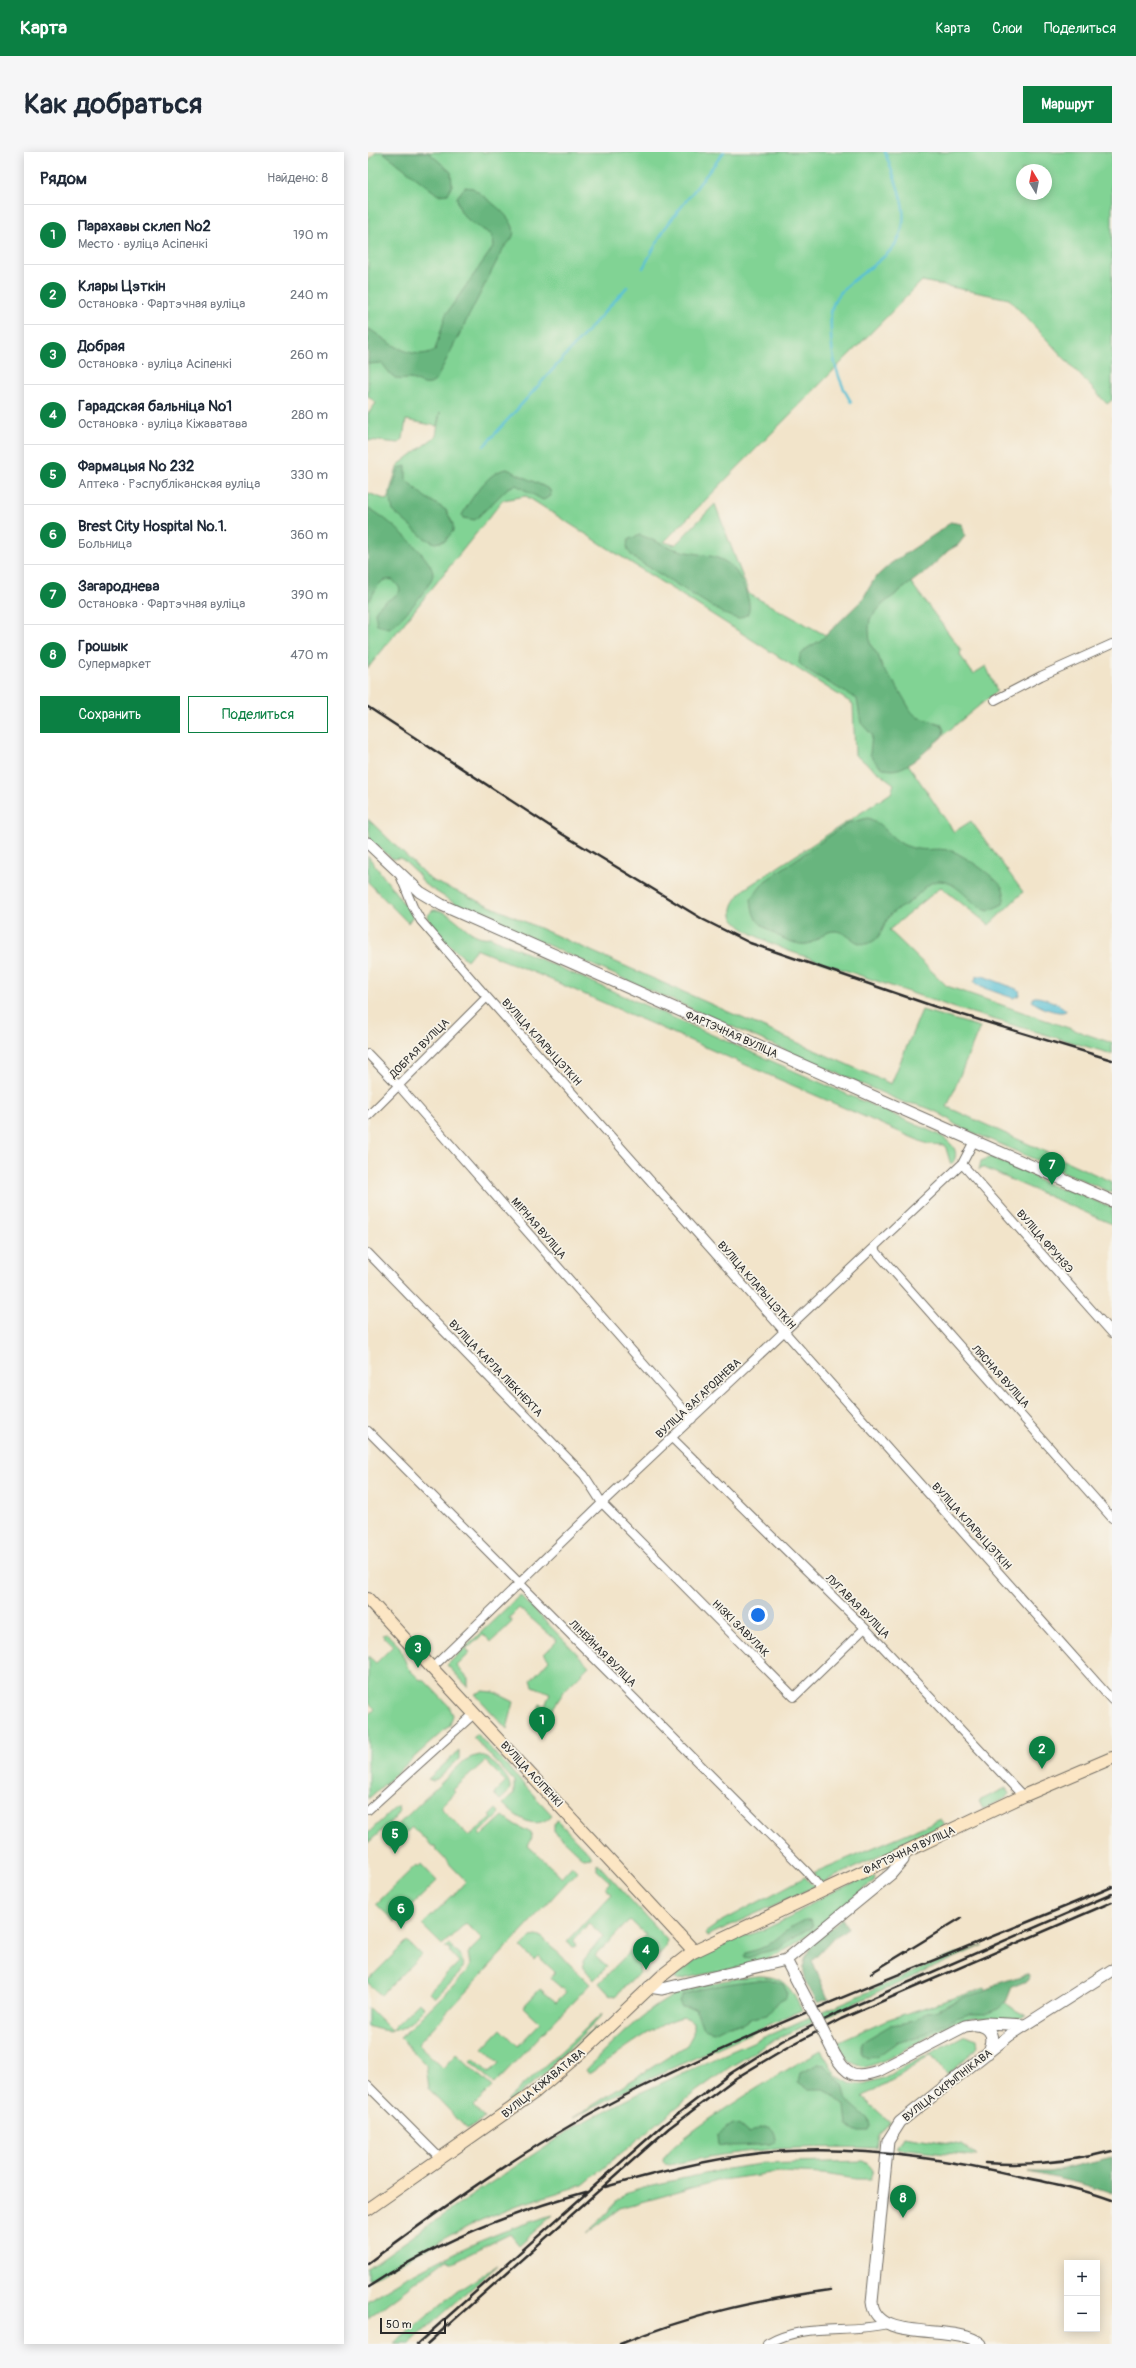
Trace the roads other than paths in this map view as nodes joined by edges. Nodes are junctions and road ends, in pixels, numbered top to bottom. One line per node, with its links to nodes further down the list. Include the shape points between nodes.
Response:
1 (1112, 644): 2 (street)
2 (995, 700)
3 (368, 843): 4 (street, ФАРТЭЧНАЯ ВУЛІЦА)
4 (399, 874): 5 (street, ВУЛІЦА КЛАРЫ ЦЭТКІН, via 421,921); 9 (street, ФАРТЭЧНАЯ ВУЛІЦА, via 420,892 467,917)
5 (487, 998): 7 (street, ДОБРАЯ ВУЛІЦА); 14 (street, ВУЛІЦА КЛАРЫ ЦЭТКІН)
6 (368, 1054): 7 (street, МІРНАЯ ВУЛІЦА)
7 (398, 1084): 8 (street, ДОБРАЯ ВУЛІЦА); 16 (street, МІРНАЯ ВУЛІЦА)
8 (368, 1116)
9 (974, 1141): 10 (street, ВУЛІЦА ЗАГАРОДНЕВА); 11 (street, ФАРТЭЧНАЯ ВУЛІЦА)
10 (962, 1164): 12 (street, ВУЛІЦА ЗАГАРОДНЕВА); 15 (street, ВУЛІЦА ФРУНЗЭ)
11 (1112, 1201)
12 (873, 1248): 14 (street, ВУЛІЦА ЗАГАРОДНЕВА); 20 (street, ЛЯСНАЯ ВУЛІЦА)
13 (368, 1253): 19 (street, ВУЛІЦА КАРЛА ЛІБКНЕХТА, via 587,1478)
14 (784, 1332): 16 (street, ВУЛІЦА ЗАГАРОДНЕВА); 25 (street, ВУЛІЦА КЛАРЫ ЦЭТКІН)
15 (1112, 1333)
16 (692, 1419): 18 (street, ВУЛІЦА ЗАГАРОДНЕВА)
17 (368, 1431): 21 (street, ЛІНЕЙНАЯ ВУЛІЦА)
18 (672, 1438): 19 (street, ВУЛІЦА ЗАГАРОДНЕВА); 23 (street, ЛУГАВАЯ ВУЛІЦА)
19 (602, 1503): 21 (street, ВУЛІЦА ЗАГАРОДНЕВА); 23 (street, НІЗКІ ЗАВУЛАК, via 794,1697)
20 (1112, 1518)
21 (519, 1584): 24 (street, ВУЛІЦА ЗАГАРОДНЕВА); 31 (street, ЛІНЕЙНАЯ ВУЛІЦА, via 807,1872)
22 (368, 1599): 24 (main road, ВУЛІЦА АСІПЕНКІ)
23 (865, 1628): 28 (street, ЛУГАВАЯ ВУЛІЦА)
24 (433, 1667): 26 (main road, ВУЛІЦА АСІПЕНКІ)
25 (1112, 1700)
26 (475, 1713): 29 (street); 33 (main road, ВУЛІЦА АСІПЕНКІ)
27 (1112, 1758): 28 (main road, ФАРТЭЧНАЯ ВУЛІЦА)
28 (1023, 1796): 30 (main road, ФАРТЭЧНАЯ ВУЛІЦА)
29 (368, 1810)
30 (904, 1852): 31 (main road, ФАРТЭЧНАЯ ВУЛІЦА); 34 (street, via 900,1865 891,1874)
31 (822, 1890): 32 (main road, ФАРТЭЧНАЯ ВУЛІЦА)
32 (708, 1944): 33 (main road, ВУЛІЦА КІЖАВАТАВА)
33 (694, 1951): 36 (main road, ВУЛІЦА КІЖАВАТАВА, via 677,1962)
34 (786, 1960): 36 (street, via 665,1989); 37 (street, bridge, via 841,2066 848,2072 865,2074 878,2070)
35 (1112, 1970): 38 (street, ВУЛІЦА СКРЫПНІКАВА)
36 (649, 1988): 41 (main road, ВУЛІЦА КІЖАВАТАВА, via 549,2080 506,2114)
37 (972, 2024): 38 (street); 39 (street, via 984,2026 992,2034 992,2044)
38 (1026, 2025): 39 (street, ВУЛІЦА СКРЫПНІКАВА)
39 (988, 2053): 43 (street, ВУЛІЦА СКРЫПНІКАВА, via 900,2122 888,2141 872,2302 874,2313)
40 (368, 2086): 41 (street)
41 (441, 2159): 42 (main road, ВУЛІЦА КІЖАВАТАВА)
42 (368, 2209)
43 (887, 2324): 44 (street, via 801,2331); 45 (street, via 899,2328 963,2336)
44 (767, 2344)
45 (981, 2344)

